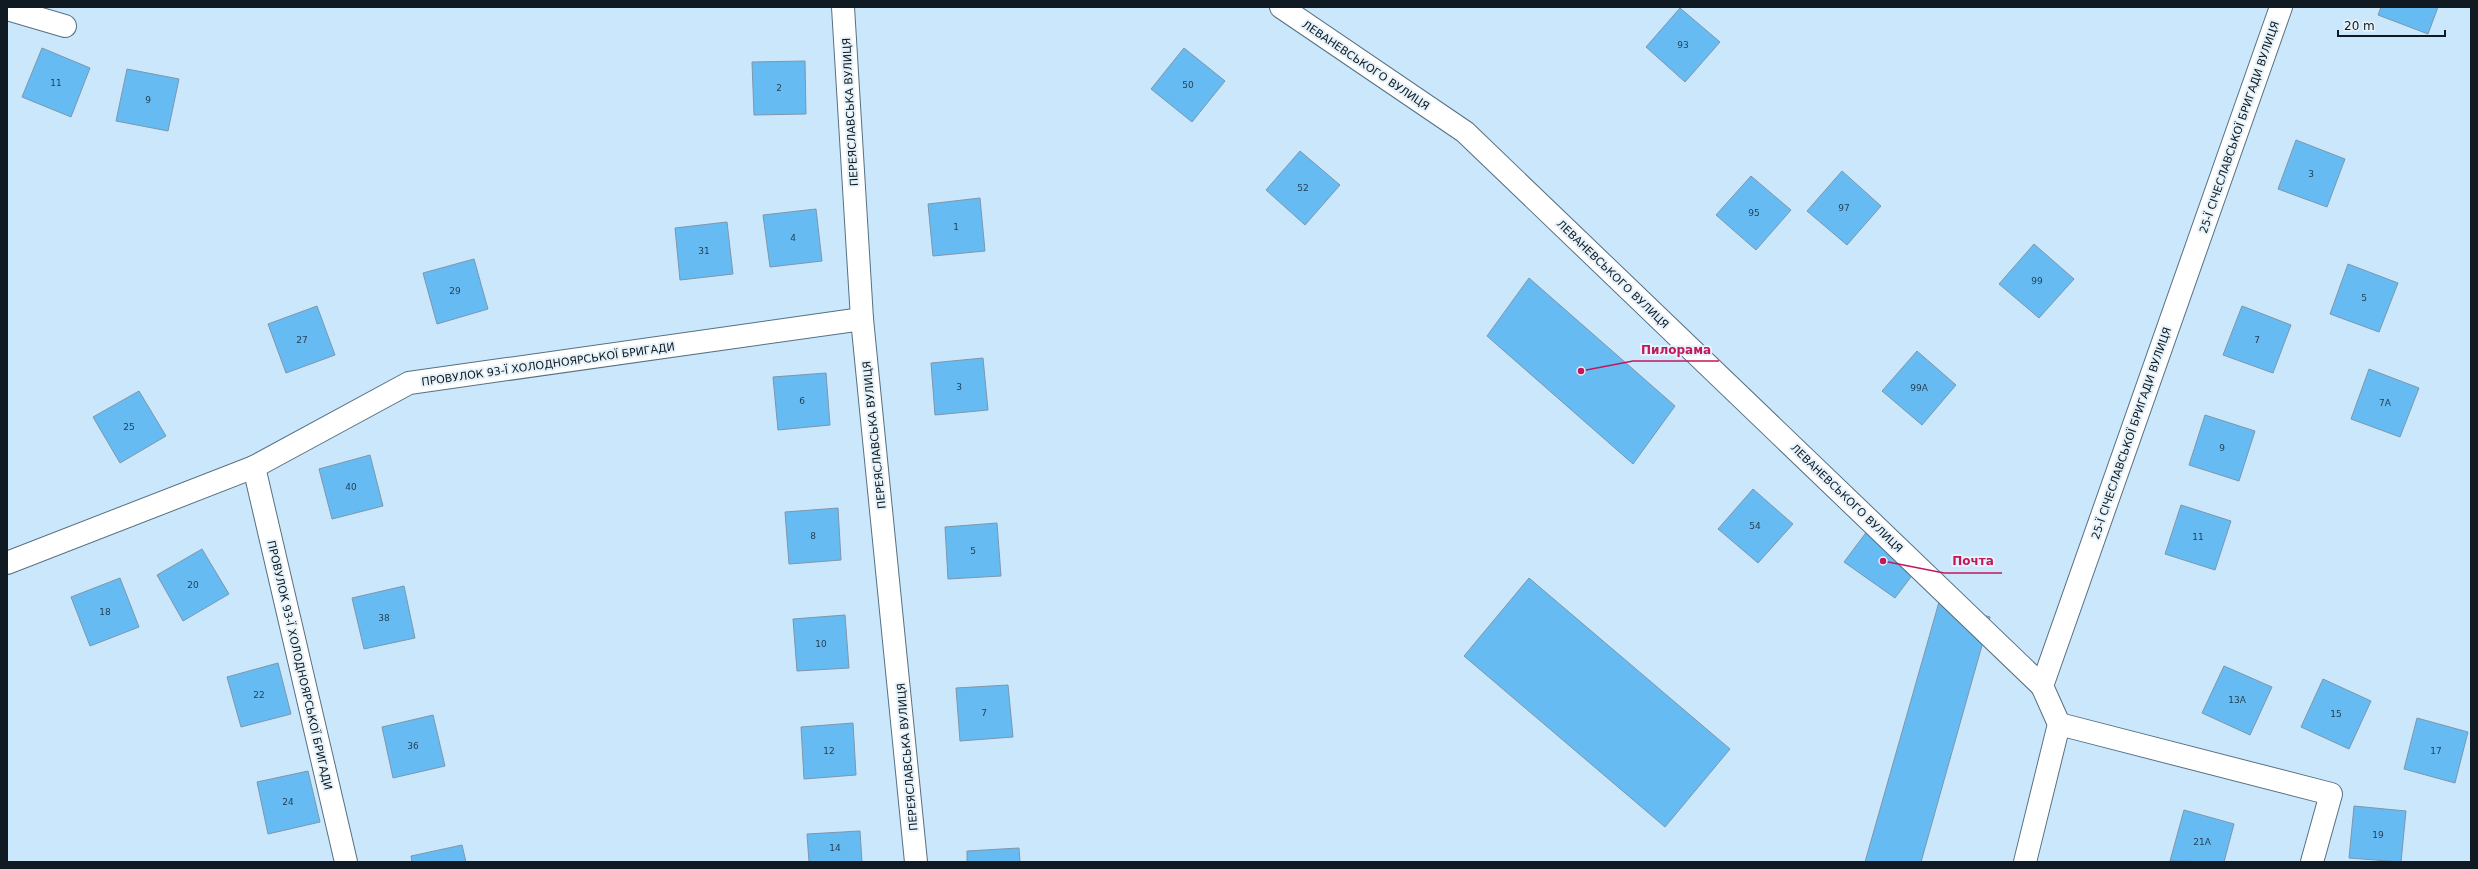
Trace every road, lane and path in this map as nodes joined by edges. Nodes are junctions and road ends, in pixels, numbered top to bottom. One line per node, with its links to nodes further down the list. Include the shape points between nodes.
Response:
1 (843, 7): 6 (street, ПЕРЕЯСЛАВСЬКА ВУЛИЦЯ)
2 (1281, 7): 9 (street, ЛЕВАНЕВСЬКОГО ВУЛИЦЯ, via 1466,132)
3 (2281, 7): 9 (street, 25-Ї СІЧЕСЛАВСЬКОЇ БРИГАДИ ВУЛИЦЯ)
4 (7, 9): 5 (street)
5 (65, 26)
6 (862, 319): 7 (street, ПРОВУЛОК 93-Ї ХОЛОДНОЯРСЬКОЇ БРИГАДИ, via 409,383); 12 (street, ПЕРЕЯСЛАВСЬКА ВУЛИЦЯ)
7 (254, 467): 8 (street, ПРОВУЛОК 93-Ї ХОЛОДНОЯРСЬКОЇ БРИГАДИ); 11 (street, ПРОВУЛОК 93-Ї ХОЛОДНОЯРСЬКОЇ БРИГАДИ)
8 (7, 563)
9 (2042, 686): 10 (street)
10 (2059, 724): 13 (street); 14 (street, via 2331,794)
11 (346, 862)
12 (916, 862)
13 (2025, 862)
14 (2312, 862)

